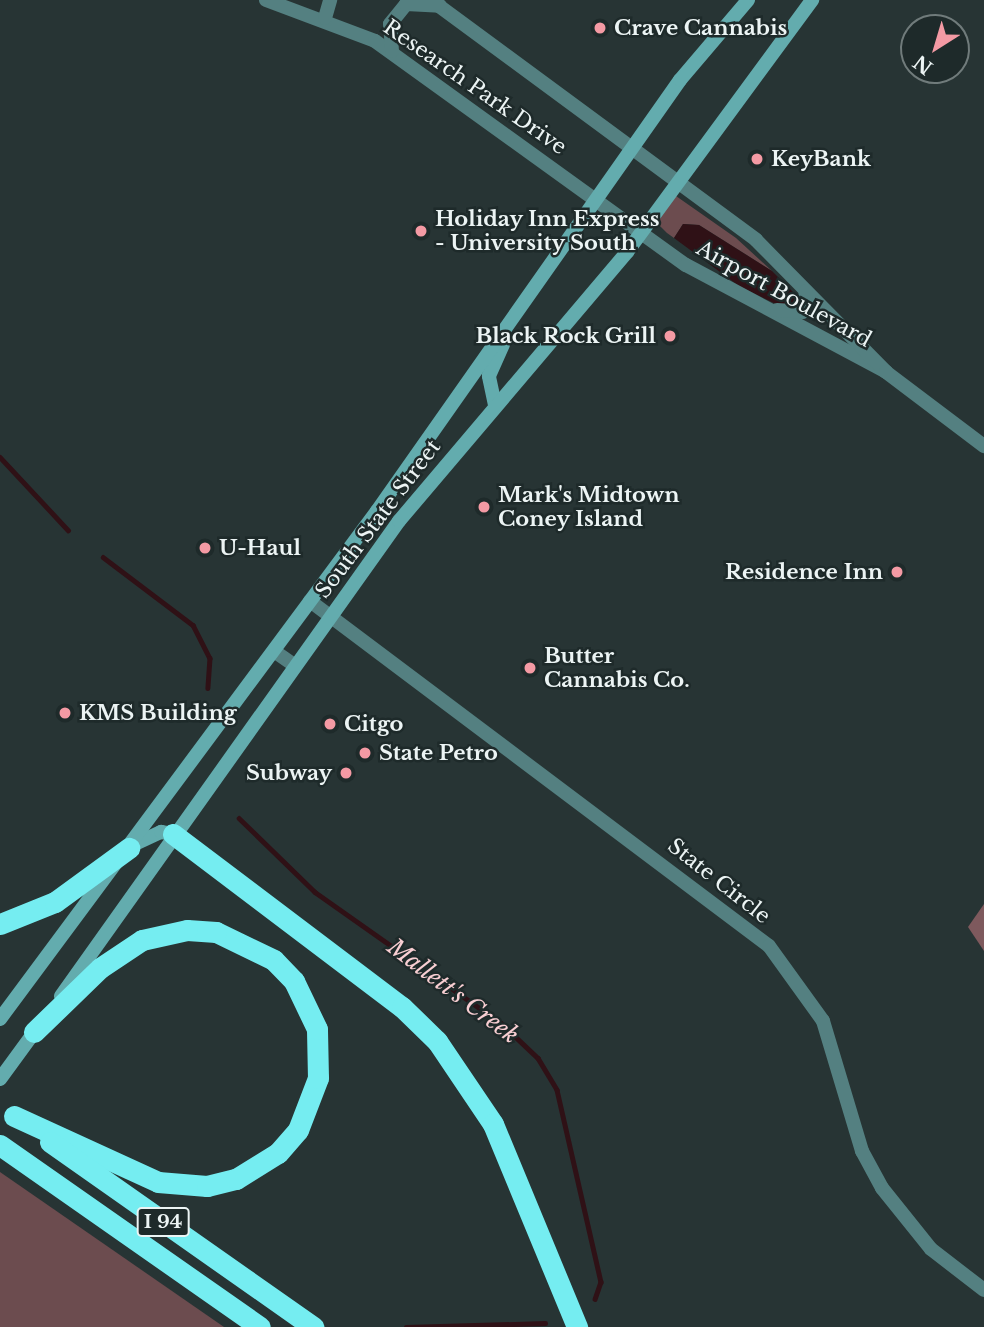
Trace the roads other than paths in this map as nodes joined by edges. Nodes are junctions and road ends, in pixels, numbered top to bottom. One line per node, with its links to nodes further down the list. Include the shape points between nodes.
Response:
1 (266, 0): 6 (street, Research Park Drive)
2 (330, 0): 6 (street)
3 (748, 0): 8 (main road, South State Street)
4 (809, 0): 9 (main road, South State Street)
5 (436, 3): 7 (street, via 418,1 401,9 390,24); 8 (street, Research Park Drive)
6 (325, 18): 7 (street, Research Park Drive)
7 (392, 51): 10 (street, Research Park Drive)
8 (634, 146): 9 (street, Research Park Drive); 10 (main road, South State Street)
9 (679, 180): 11 (main road, South State Street); 13 (street, Airport Boulevard, via 756,240)
10 (596, 198): 11 (street, Airport Boulevard); 12 (main road, South State Street)
11 (642, 231): 14 (street, Airport Boulevard); 16 (main road, South State Street)
12 (556, 257): 16 (main road, via 497,353 489,376); 18 (main road, South State Street)
13 (806, 291): 14 (street, via 807,305 794,316); 15 (street, Airport Boulevard)
14 (730, 293): 15 (street, Airport Boulevard)
15 (886, 372): 17 (street, Airport Boulevard)
16 (495, 405): 19 (main road, South State Street)
17 (984, 446)
18 (310, 601): 19 (street, State Circle); 20 (main road, South State Street)
19 (330, 617): 21 (main road, South State Street); 31 (street, State Circle, via 769,946 823,1021 862,1152 882,1188 932,1249)
20 (274, 651): 21 (street); 23 (main road, South State Street)
21 (294, 665): 22 (main road, South State Street)
22 (173, 834): 23 (main road, via 161,832); 26 (main road, South State Street); 35 (highway, via 402,1007 437,1041 493,1124)
23 (129, 848): 24 (highway, via 55,902); 25 (main road, South State Street)
24 (0, 924)
25 (0, 1019)
26 (34, 1032): 27 (main road, South State Street); 28 (highway, via 100,968 142,940 216,932 274,960 294,981 317,1029 318,1078 298,1130 278,1153 236,1179 207,1186 158,1182)
27 (0, 1079)
28 (7, 1112): 34 (highway, I 94)
29 (0, 1145): 32 (highway, I 94)
30 (0, 1157): 32 (highway, via 174,1278)
31 (984, 1290)
32 (242, 1314): 33 (highway, I 94)
33 (260, 1327)
34 (313, 1327)
35 (577, 1327)

